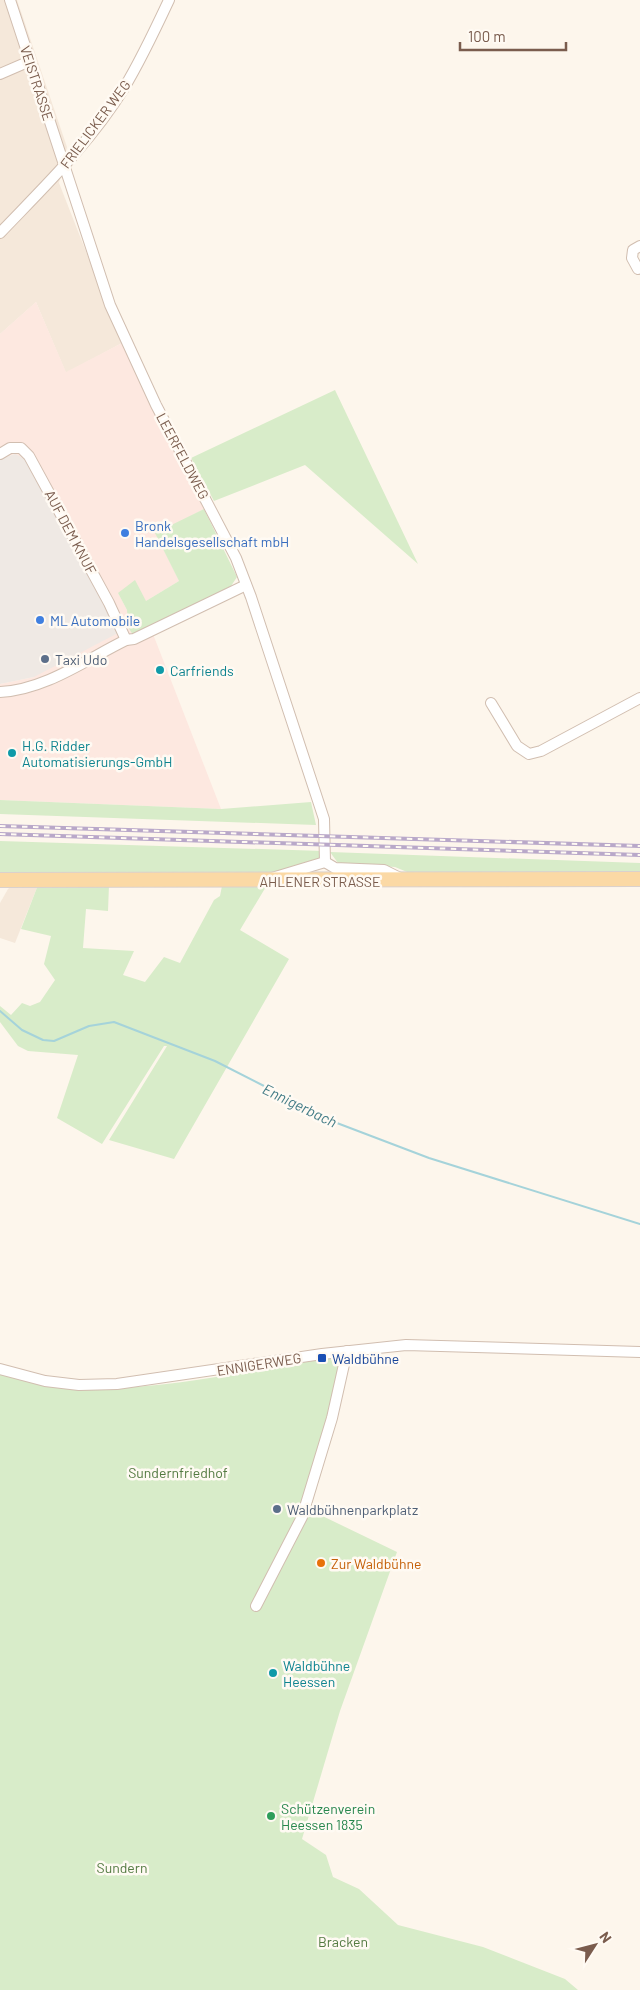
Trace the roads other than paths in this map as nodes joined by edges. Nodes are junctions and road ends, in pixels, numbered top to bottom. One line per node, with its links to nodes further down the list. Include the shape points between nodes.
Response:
1 (10, 0): 3 (street, VEISTRASSE)
2 (169, 0): 5 (street, FRIELICKER WEG, via 123,89)
3 (30, 61): 4 (street); 5 (street, VEISTRASSE)
4 (0, 74)
5 (65, 166): 6 (street, FRIELICKER WEG); 10 (street, LEERFELDWEG, via 116,320 156,405 236,558)
6 (0, 233)
7 (640, 246): 8 (street, via 633,250 632,258)
8 (640, 268)
9 (0, 454): 11 (street, AUF DEM KNUF, via 10,448 21,448 29,456)
10 (246, 585): 11 (street); 15 (street, LEERFELDWEG, via 324,819)
11 (126, 640): 12 (street, via 49,680)
12 (0, 692)
13 (640, 698): 14 (street, via 541,752 528,754 517,746)
14 (491, 704)
15 (325, 862): 18 (street); 19 (street, via 335,868 384,870)
16 (640, 879): 19 (main road, AHLENER STRASSE)
17 (0, 880): 18 (main road, AHLENER STRASSE)
18 (267, 881): 19 (main road, AHLENER STRASSE)
19 (406, 881)
20 (347, 1351): 21 (street, ENNIGERWEG, via 406,1345); 22 (street, ENNIGERWEG, via 117,1384 79,1385 45,1381); 23 (street, via 332,1418 302,1517)
21 (640, 1352)
22 (0, 1369)
23 (256, 1606)

